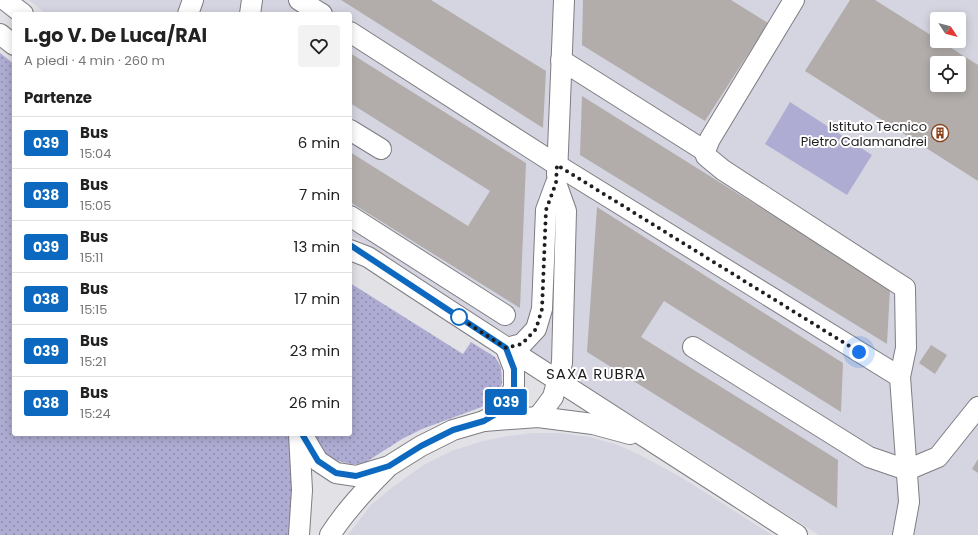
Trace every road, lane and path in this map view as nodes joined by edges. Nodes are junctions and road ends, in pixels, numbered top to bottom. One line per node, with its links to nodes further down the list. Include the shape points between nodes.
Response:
1 (5, 0): 7 (street)
2 (193, 0): 8 (street)
3 (252, 0): 9 (street)
4 (300, 0): 10 (street)
5 (564, 0): 14 (street)
6 (786, 3): 17 (street)
7 (20, 12)
8 (189, 12)
9 (250, 12)
10 (319, 12)
11 (352, 33): 18 (street)
12 (0, 34): 13 (street)
13 (12, 43)
14 (561, 60): 17 (street); 18 (street)
15 (352, 131): 16 (street)
16 (381, 149)
17 (705, 151): 24 (street, via 706,156 723,170 905,288 906,348)
18 (557, 174): 23 (street, via 546,210 542,309 536,329 522,344); 24 (street); 25 (street, via 566,212 562,363)
19 (352, 217): 21 (street)
20 (359, 253): 23 (street)
21 (505, 315)
22 (693, 347): 33 (street, via 869,457)
23 (506, 348): 25 (street); 28 (street, via 514,369 514,388 501,411)
24 (900, 377): 33 (street)
25 (558, 381): 27 (street, via 553,397); 31 (street)
26 (978, 407): 33 (street, via 938,457)
27 (538, 416): 28 (street); 31 (street, via 593,424)
28 (484, 421): 32 (street, via 453,430)
29 (298, 436): 34 (street, via 302,490)
30 (303, 436): 32 (street, via 318,461 336,473 356,476)
31 (650, 440): 36 (street)
32 (389, 466): 35 (street, via 343,515)
33 (907, 470): 37 (street, via 909,502)
34 (300, 535)
35 (330, 535)
36 (797, 535)
37 (903, 535)

